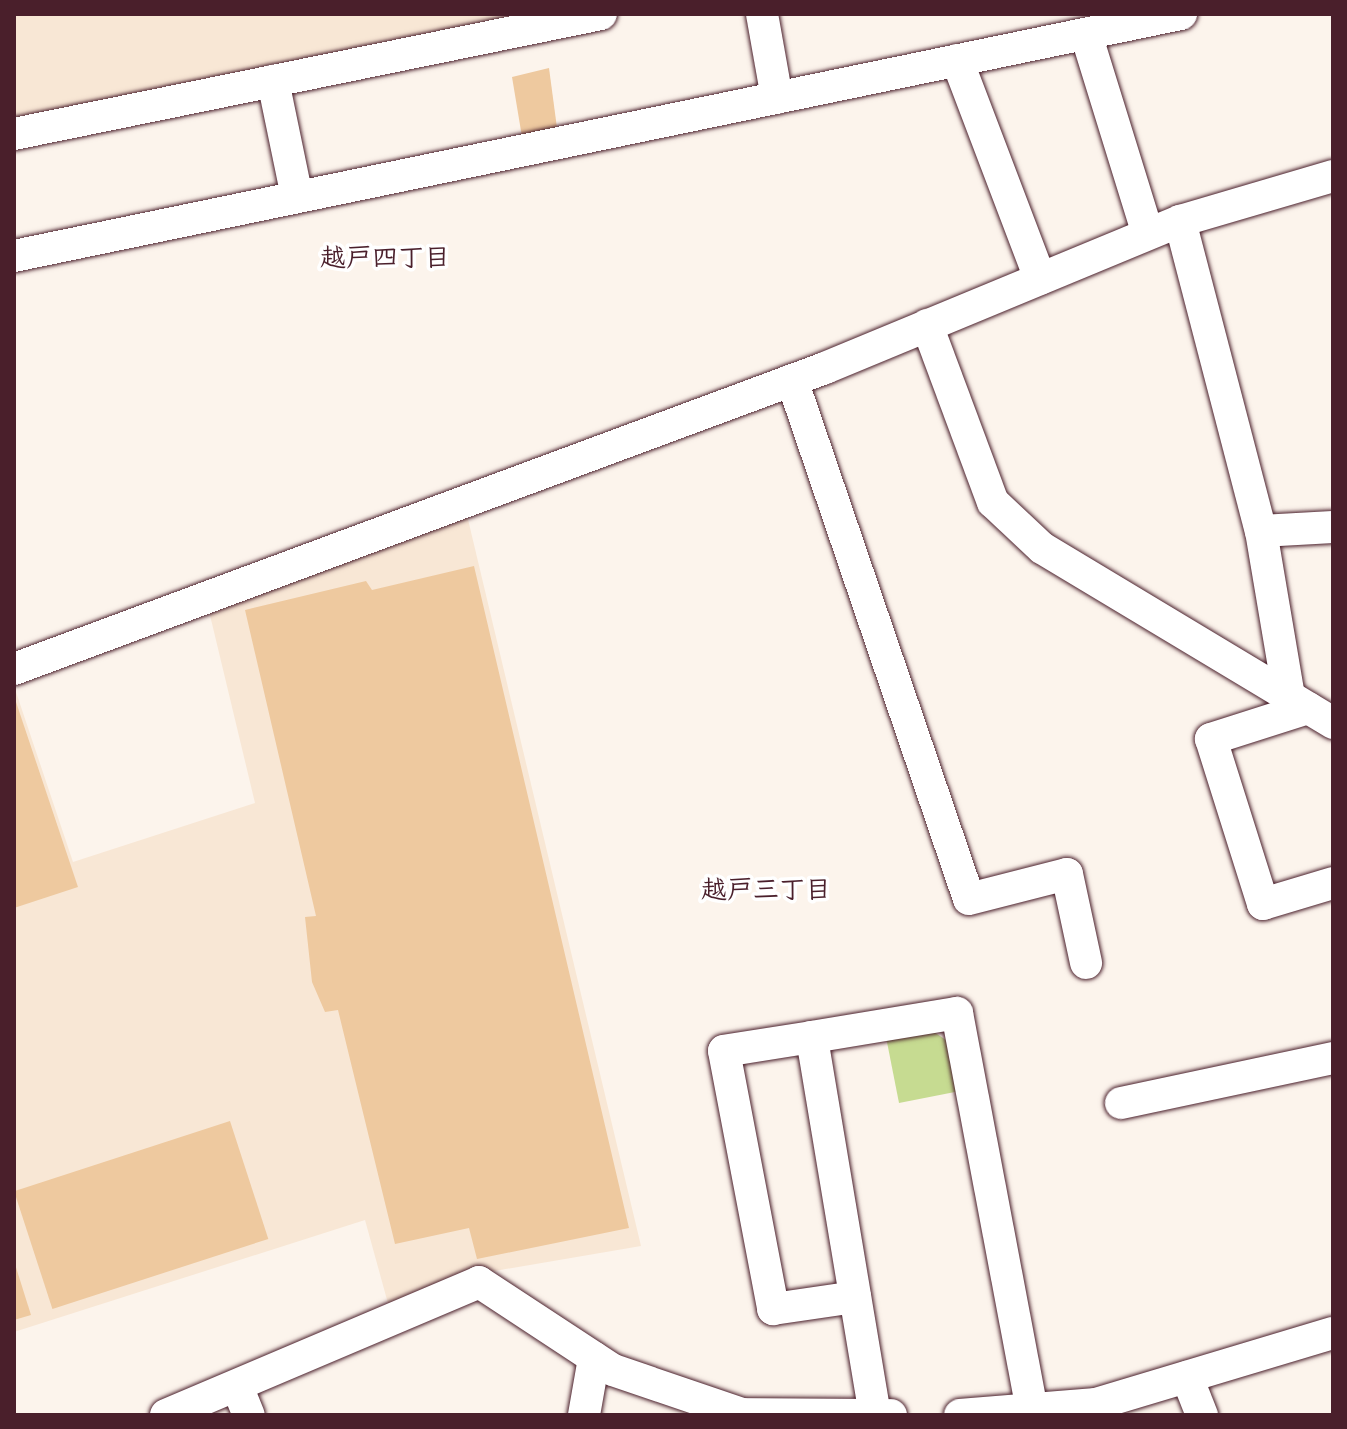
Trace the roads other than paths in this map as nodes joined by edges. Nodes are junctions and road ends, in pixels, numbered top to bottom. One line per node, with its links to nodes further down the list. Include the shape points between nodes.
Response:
1 (601, 14): 6 (street)
2 (762, 14): 7 (street)
3 (1181, 14): 4 (street)
4 (1086, 34): 5 (street); 12 (street)
5 (957, 60): 7 (street); 14 (street)
6 (273, 81): 8 (street); 10 (street)
7 (777, 98): 10 (street)
8 (14, 134)
9 (1333, 176): 11 (street)
10 (297, 197): 13 (street)
11 (1180, 221): 12 (street); 18 (street)
12 (1148, 234): 14 (street)
13 (14, 256)
14 (1040, 279): 15 (street)
15 (927, 325): 16 (street); 20 (street, via 993,502 1042,548)
16 (792, 380): 19 (street); 22 (street, via 969,899 1067,874)
17 (1333, 527): 18 (street)
18 (1261, 531): 20 (street)
19 (15, 667)
20 (1310, 710): 21 (street, via 1211,739 1263,904)
21 (1333, 883)
22 (1086, 963)
23 (812, 1037): 26 (street); 26 (street, via 724,1051 773,1309); 31 (street, via 957,1013)
24 (1333, 1058): 25 (street)
25 (1121, 1103)
26 (855, 1297): 35 (street)
27 (1333, 1333): 29 (street)
28 (594, 1358): 30 (street, via 479,1282); 32 (street); 34 (street)
29 (1187, 1377): 31 (street, via 1096,1404); 38 (street)
30 (243, 1400): 33 (street)
31 (1032, 1409): 37 (street)
32 (714, 1410): 35 (street)
33 (166, 1415)
34 (584, 1415)
35 (875, 1415): 36 (street)
36 (891, 1415)
37 (960, 1415)
38 (1202, 1415)

